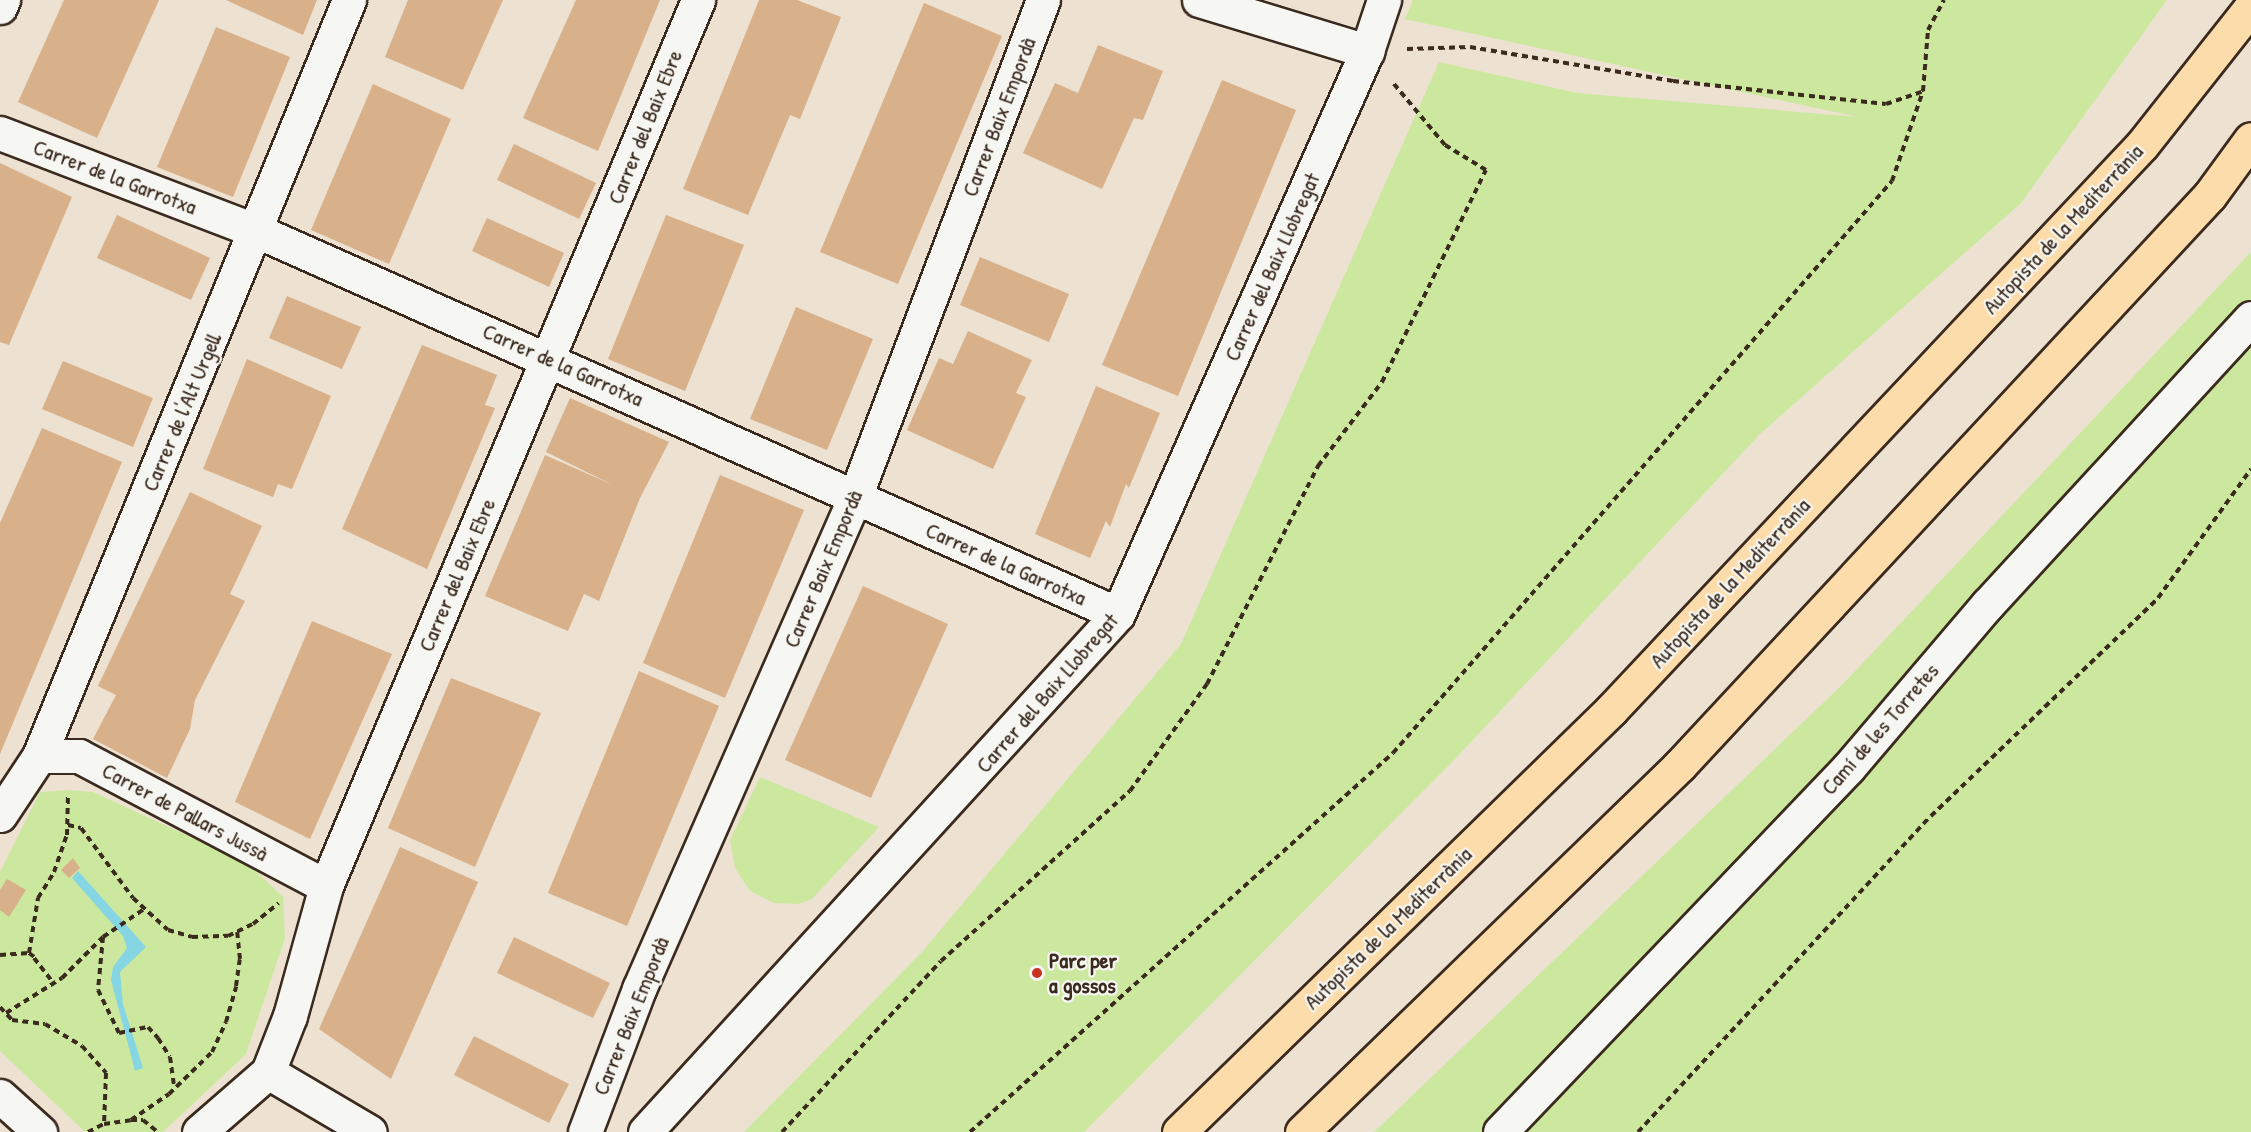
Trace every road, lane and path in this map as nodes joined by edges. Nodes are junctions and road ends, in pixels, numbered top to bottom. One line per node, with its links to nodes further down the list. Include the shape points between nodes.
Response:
1 (3, 0): 8 (street)
2 (349, 0): 14 (street, Carrer de l'Alt Urgell)
3 (698, 0): 16 (street, Carrer del Baix Ebre)
4 (1043, 0): 18 (street, Carrer Baix Empordà)
5 (1199, 0): 10 (street)
6 (1384, 0): 10 (street, Carrer del Baix Llobregat)
7 (1944, 0): 11 (path, via 1928,30)
8 (0, 6)
9 (2251, 7): 48 (highway, Autopista de la Mediterrània, via 2142,145 1611,710)
10 (1367, 51): 11 (path, via 1470,47 1673,81 1885,104); 19 (street, Carrer del Baix Llobregat); 46 (path, via 1445,145 1486,170 1382,382 1317,466 1207,684 1130,791 941,961)
11 (1923, 91): 47 (path, via 1892,182 1394,753)
12 (0, 133): 14 (street, Carrer de la Garrotxa)
13 (2251, 139): 49 (highway, via 2210,195 1680,765)
14 (257, 231): 16 (street, Carrer de la Garrotxa); 20 (street, Carrer de l'Alt Urgell)
15 (2251, 318): 50 (street, Camí de les Torretes, via 1988,605 1849,767)
16 (550, 358): 18 (street, Carrer de la Garrotxa); 24 (street, Carrer del Baix Ebre)
17 (2251, 469): 51 (path, via 2158,598 1931,816)
18 (855, 497): 19 (street, Carrer de la Garrotxa); 44 (street, Carrer Baix Empordà, via 639,989)
19 (1118, 614): 45 (street, Carrer del Baix Llobregat)
20 (39, 756): 22 (street, Carrer de l'Alt Urgell); 24 (street, Carrer de Pallars Jussà, via 79,756)
21 (68, 790): 23 (path)
22 (0, 816)
23 (68, 825): 26 (path, via 81,828); 29 (path, via 54,872 38,898)
24 (326, 886): 34 (street, Carrer del Baix Ebre, via 290,1016)
25 (283, 897): 27 (path, via 269,913)
26 (144, 909): 27 (path, via 168,930 192,937); 28 (path)
27 (237, 932): 35 (path, via 240,959 226,1022 212,1052)
28 (103, 937): 31 (path); 35 (path, via 98,990 122,1032 148,1027 158,1038 170,1057)
29 (29, 953): 30 (path); 31 (path)
30 (0, 955)
31 (53, 982): 33 (path)
32 (0, 1007): 33 (path)
33 (6, 1013): 38 (path, via 12,1020 45,1024 82,1046 106,1073)
34 (268, 1072): 42 (street, Carrer del Baix Ebre); 43 (street)
35 (175, 1088): 37 (path)
36 (0, 1096): 39 (street)
37 (131, 1120): 38 (path); 41 (path, via 142,1120)
38 (104, 1124): 40 (path)
39 (40, 1132)
40 (88, 1132)
41 (158, 1132)
42 (199, 1132)
43 (370, 1132)
44 (585, 1132)
45 (645, 1132)
46 (782, 1132)
47 (970, 1132)
48 (1179, 1132)
49 (1302, 1132)
50 (1500, 1132)
51 (1638, 1132)

